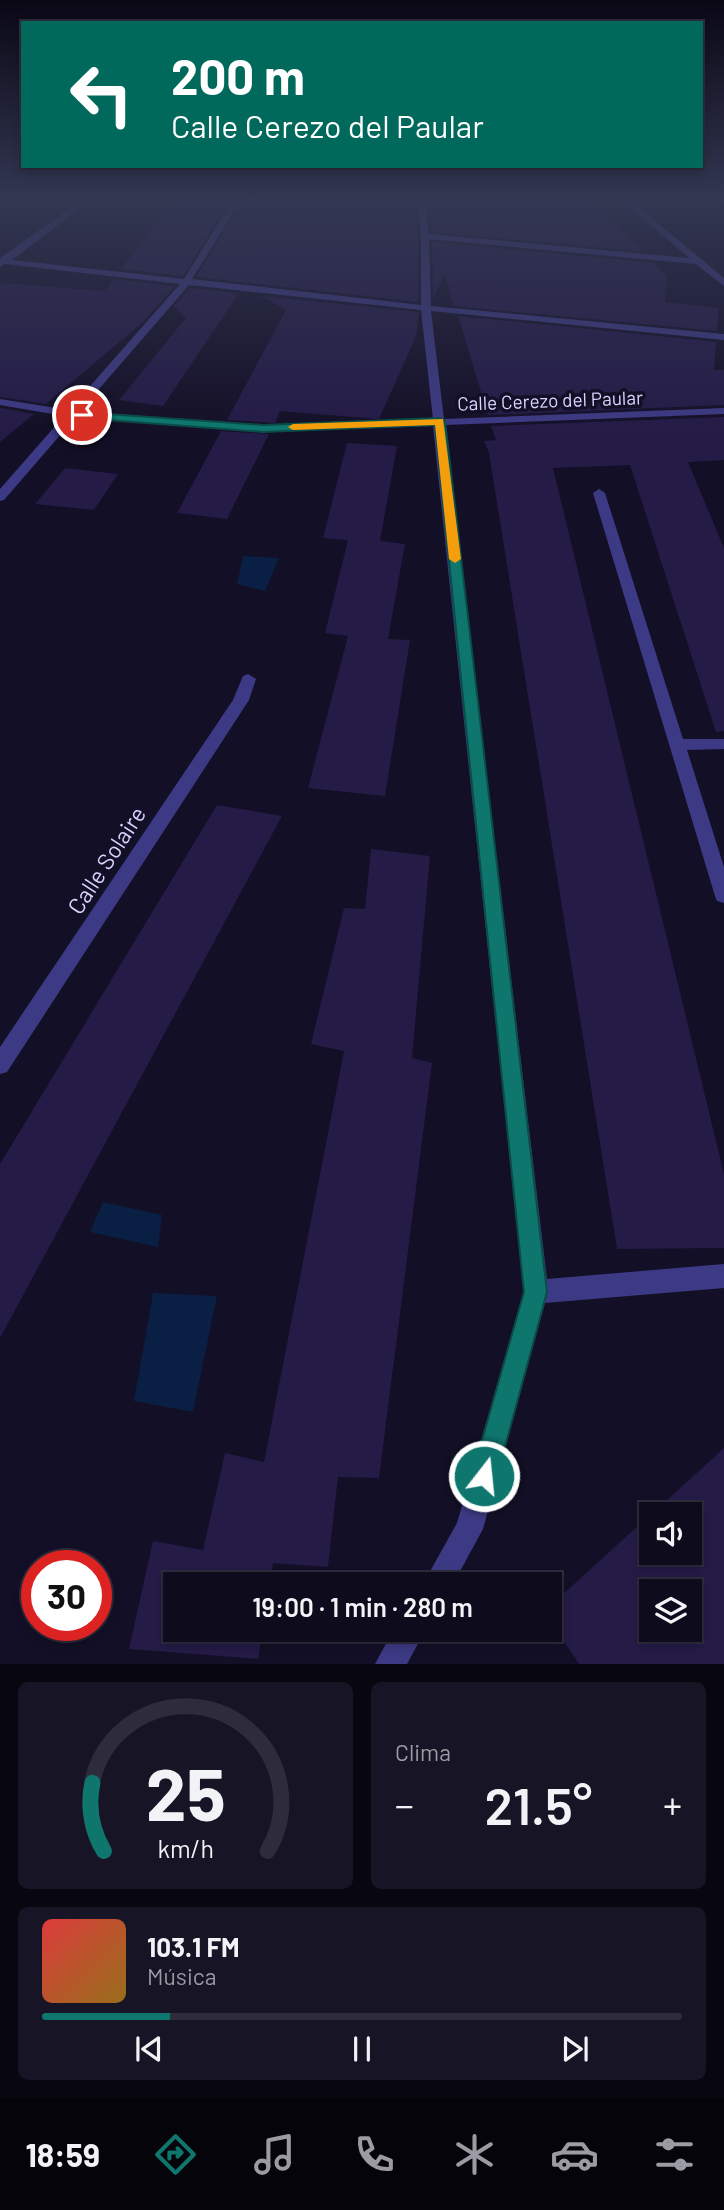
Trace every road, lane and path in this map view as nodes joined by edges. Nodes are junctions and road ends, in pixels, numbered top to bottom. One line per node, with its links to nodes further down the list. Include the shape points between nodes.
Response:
1 (146, 278): 4 (street)
2 (189, 278): 4 (street)
3 (426, 278): 5 (street)
4 (186, 282): 5 (street); 9 (street)
5 (426, 308): 6 (street); 10 (street)
6 (724, 337)
7 (0, 402): 9 (street, Calle Cerezo del Paular)
8 (724, 411): 10 (street, Calle Cerezo del Paular)
9 (72, 414): 10 (street, Calle Cerezo del Paular, via 263,429); 12 (street)
10 (440, 421): 19 (street)
11 (599, 493): 15 (street)
12 (0, 497)
13 (247, 679): 17 (street, Calle Solaire, via 241,700)
14 (724, 744): 15 (street)
15 (679, 745): 16 (street)
16 (724, 896)
17 (0, 1065)
18 (724, 1276): 19 (street)
19 (536, 1292): 20 (street, via 470,1529)
20 (444, 1572)
21 (403, 1642): 22 (street)
22 (390, 1664)

